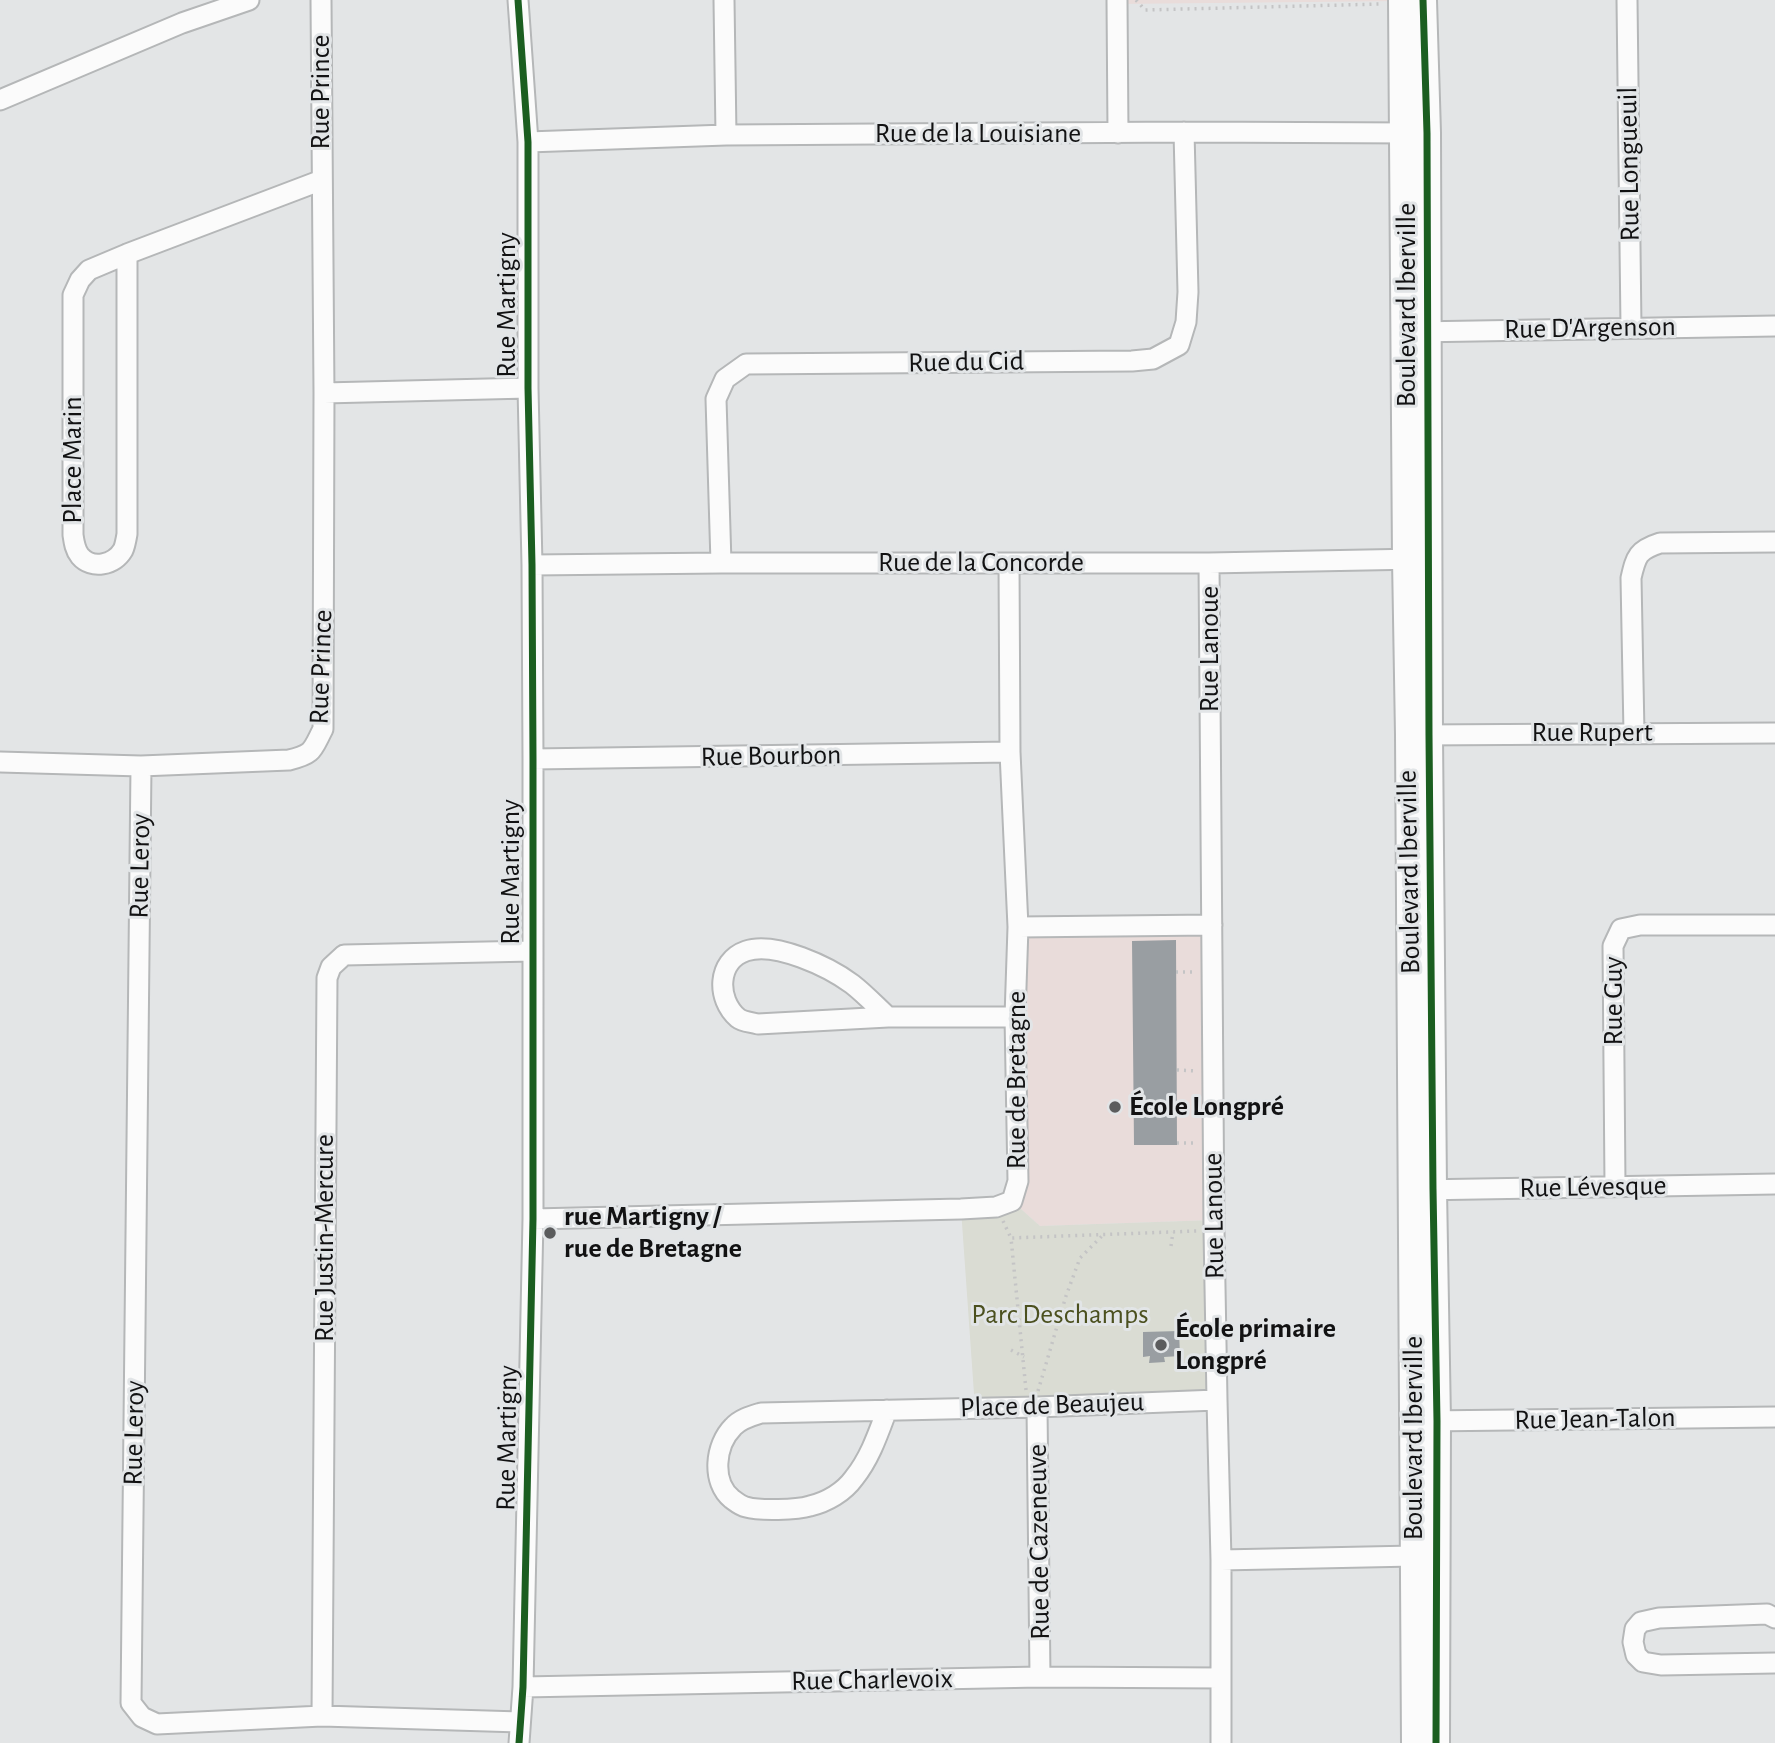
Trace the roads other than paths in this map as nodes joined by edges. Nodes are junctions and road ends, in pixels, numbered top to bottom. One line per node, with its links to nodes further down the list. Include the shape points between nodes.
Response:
1 (249, 0): 8 (street, via 182,23)
2 (321, 0): 14 (street, Rue Prince)
3 (518, 0): 13 (street, Rue Martigny)
4 (724, 0): 12 (street)
5 (1117, 0): 11 (street)
6 (1627, 0): 17 (street, Rue Longueuil)
7 (1409, 1): 10 (street, Boulevard Iberville)
8 (0, 100)
9 (1184, 132): 10 (street, Rue de la Louisiane); 11 (street, Rue de la Louisiane); 23 (street, Rue du Cid, via 1188,292 1179,345 1153,359 1132,360 746,364 725,379 716,399)
10 (1415, 133): 18 (street, Boulevard Iberville)
11 (1118, 134): 12 (street, Rue de la Louisiane)
12 (726, 135): 13 (street, Rue de la Louisiane)
13 (528, 142): 19 (street, Rue Martigny)
14 (321, 180): 15 (street, Place Marin); 20 (street, Rue Prince)
15 (127, 254): 15 (street, Place Marin, via 89,270 73,295 73,535 80,556 91,564 116,559 127,534)
16 (1775, 326): 17 (street, Rue D'Argenson)
17 (1631, 327): 18 (street, Rue D'Argenson)
18 (1417, 332): 22 (street, Boulevard Iberville)
19 (528, 388): 20 (street); 26 (street, Rue Martigny)
20 (324, 393): 33 (street, Rue Prince, via 323,729 306,756 289,760)
21 (1775, 542): 27 (street, via 1660,543 1645,548 1636,559 1631,578)
22 (1417, 559): 25 (street, Rue de la Concorde); 29 (street, Boulevard Iberville)
23 (721, 563): 24 (street, Rue de la Concorde); 26 (street, Rue de la Concorde)
24 (1009, 563): 25 (street, Rue de la Concorde); 30 (street, Rue de Bretagne)
25 (1209, 563): 34 (street, Rue Lanoue)
26 (532, 565): 31 (street, Rue Martigny)
27 (1634, 733): 28 (street, Rue Rupert); 29 (street, Rue Rupert)
28 (1775, 733)
29 (1419, 735): 42 (street, Boulevard Iberville)
30 (1010, 752): 31 (street, Rue Bourbon); 36 (street, Rue de Bretagne)
31 (533, 759): 37 (street, Rue Martigny)
32 (0, 762): 33 (street, Rue Prince)
33 (141, 766): 56 (street, Rue Leroy, via 131,1703 142,1717 157,1724)
34 (1212, 925): 36 (street); 45 (street, Rue Lanoue)
35 (1775, 925): 41 (street, Rue Guy, via 1640,925 1621,929 1613,946)
36 (1018, 927): 39 (street, Rue de Bretagne)
37 (533, 951): 43 (street, Rue Martigny); 56 (street, Rue Justin-Mercure, via 344,955 327,978)
38 (888, 1017): 38 (street, via 758,1024 740,1020 723,995 722,980 727,966 747,951 791,952 852,984); 39 (street)
39 (1016, 1017): 43 (street, Rue de Bretagne, via 1018,1181 1012,1201 961,1209)
40 (1775, 1184): 41 (street, Rue Lévesque)
41 (1615, 1186): 42 (street, Rue Lévesque)
42 (1422, 1190): 48 (street, Boulevard Iberville)
43 (533, 1219): 55 (street, Rue Martigny)
44 (1032, 1398): 45 (street, Place de Beaujeu); 46 (street, Place de Beaujeu); 53 (street, Rue de Cazeneuve)
45 (1217, 1400): 50 (street, Rue Lanoue)
46 (887, 1410): 46 (street, Place de Beaujeu, via 761,1413 744,1418 723,1440 718,1478 730,1497 744,1507 808,1507 832,1498 853,1480 870,1453)
47 (1775, 1418): 48 (street, Rue Jean-Talon)
48 (1425, 1421): 49 (street, Boulevard Iberville)
49 (1425, 1555): 50 (street); 60 (street, Boulevard Iberville); 61 (street, Boulevard Iberville)
50 (1221, 1560): 54 (street, Rue Lanoue)
51 (1775, 1618): 52 (street, via 1767,1614 1659,1618 1641,1622 1633,1642 1636,1656 1643,1662 1661,1665)
52 (1775, 1663)
53 (1040, 1677): 54 (street, Rue Charlevoix); 55 (street, Rue Charlevoix)
54 (1220, 1678): 59 (street, Rue Lanoue)
55 (523, 1687): 57 (street, Rue Martigny)
56 (321, 1716): 57 (street, Rue Leroy)
57 (520, 1722): 58 (street, Rue Martigny)
58 (519, 1743)
59 (1222, 1743)
60 (1415, 1743)
61 (1436, 1743)

